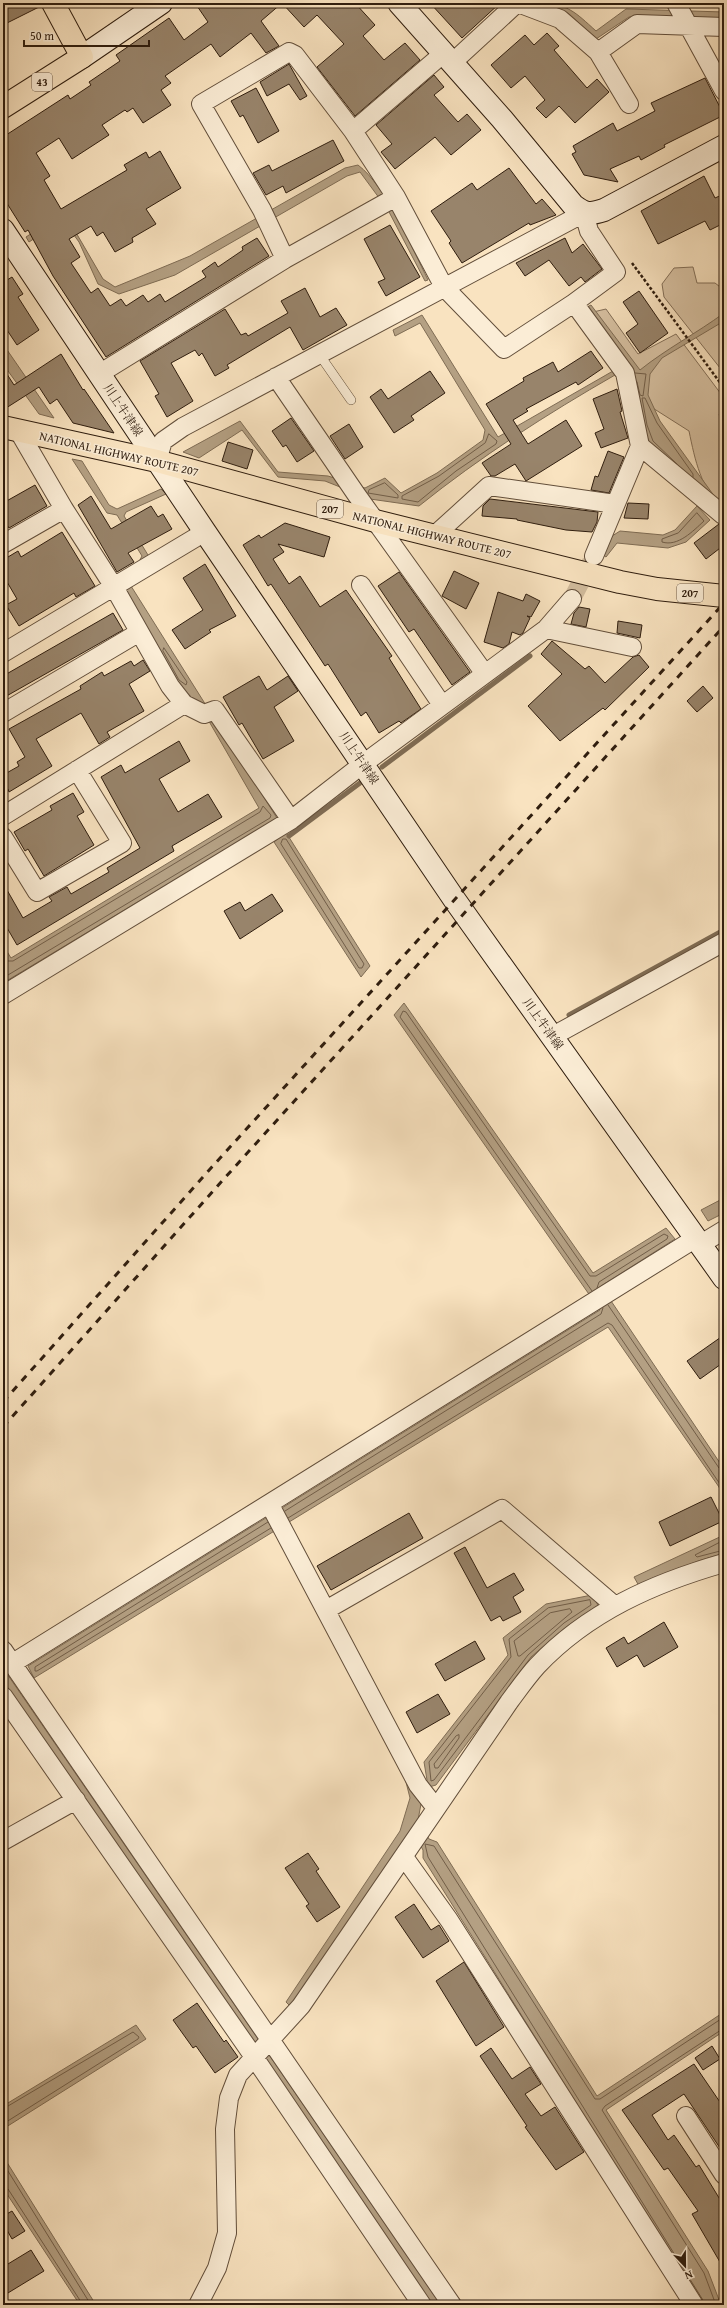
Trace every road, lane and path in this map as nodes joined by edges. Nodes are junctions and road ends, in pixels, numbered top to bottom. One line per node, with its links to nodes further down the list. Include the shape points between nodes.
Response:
1 (53, 3): 9 (main road)
2 (161, 3): 9 (main road)
3 (399, 3): 10 (main road)
4 (517, 3): 8 (street, via 560,19); 10 (street)
5 (677, 5): 6 (street)
6 (688, 25): 7 (street); 8 (street, via 637,24); 11 (street)
7 (724, 27)
8 (598, 52): 12 (street)
9 (82, 57): 13 (main road, 43)
10 (448, 57): 14 (street); 17 (main road, via 573,205)
11 (724, 92)
12 (628, 104)
13 (3, 108)
14 (353, 131): 16 (street); 19 (street, via 295,54 289,52 201,104 265,217)
15 (724, 146): 17 (main road, via 604,210)
16 (396, 197): 19 (street); 21 (street)
17 (584, 213): 21 (street); 22 (street, via 589,231 616,272)
18 (3, 230): 24 (main road, 川上牛津線)
19 (285, 259): 24 (street)
20 (630, 261): 26 (path)
21 (444, 287): 22 (street, via 504,349); 23 (street)
22 (574, 303): 29 (street, via 625,373)
23 (319, 354): 25 (street); 27 (lane)
24 (99, 374): 30 (main road, 川上牛津線)
25 (276, 377): 30 (street, via 183,427 163,441); 34 (street)
26 (724, 388)
27 (351, 400)
28 (10, 429): 30 (main road, NATIONAL HIGHWAY ROUTE 207 / 207); 32 (street)
29 (640, 446): 31 (street); 33 (street)
30 (157, 462): 34 (main road, NATIONAL HIGHWAY ROUTE 207 / 207); 35 (main road, 川上牛津線)
31 (615, 504): 36 (street, via 489,486); 38 (street)
32 (64, 509): 37 (street); 40 (street)
33 (723, 515)
34 (375, 521): 36 (main road, NATIONAL HIGHWAY ROUTE 207 / 207); 47 (street)
35 (205, 532): 40 (street); 51 (main road, 川上牛津線)
36 (434, 536): 41 (main road, NATIONAL HIGHWAY ROUTE 207 / 207, via 657,589)
37 (3, 544)
38 (594, 556)
39 (361, 585): 49 (street)
40 (114, 587): 44 (street); 46 (street)
41 (724, 596)
42 (572, 599): 43 (street)
43 (546, 629): 45 (street); 47 (street)
44 (138, 633): 48 (street); 50 (street)
45 (632, 647)
46 (3, 654)
47 (485, 674): 49 (street)
48 (184, 704): 52 (street); 54 (street, via 204,714 215,710)
49 (442, 705): 51 (street)
50 (3, 713)
51 (363, 764): 54 (street); 58 (main road, 川上牛津線, via 454,899)
52 (77, 770): 53 (street); 55 (street, via 122,843 37,892)
53 (3, 816)
54 (291, 820): 57 (street)
55 (3, 837)
56 (724, 942): 58 (street)
57 (3, 995)
58 (552, 1036): 60 (main road, 川上牛津線)
59 (724, 1230): 60 (street)
60 (698, 1241): 61 (main road, 川上牛津線); 62 (street, via 591,1303)
61 (724, 1278)
62 (270, 1505): 65 (street); 66 (street)
63 (724, 1563): 64 (street, via 680,1576)
64 (614, 1605): 65 (street, via 502,1509); 68 (street, via 578,1629 537,1666)
65 (326, 1610): 68 (street)
66 (8, 1656): 72 (street)
67 (3, 1696): 69 (street)
68 (427, 1797): 71 (street, via 426,1823)
69 (76, 1800): 70 (street); 73 (street)
70 (3, 1841)
71 (404, 1857): 72 (street, via 301,2006); 79 (street, via 449,1920)
72 (270, 2040): 73 (street); 78 (street)
73 (254, 2057): 76 (street, via 238,2074 229,2098 225,2129 227,2233 217,2268); 77 (street)
74 (686, 2116): 75 (street)
75 (724, 2175)
76 (198, 2305)
77 (422, 2305)
78 (452, 2305)
79 (694, 2305)

